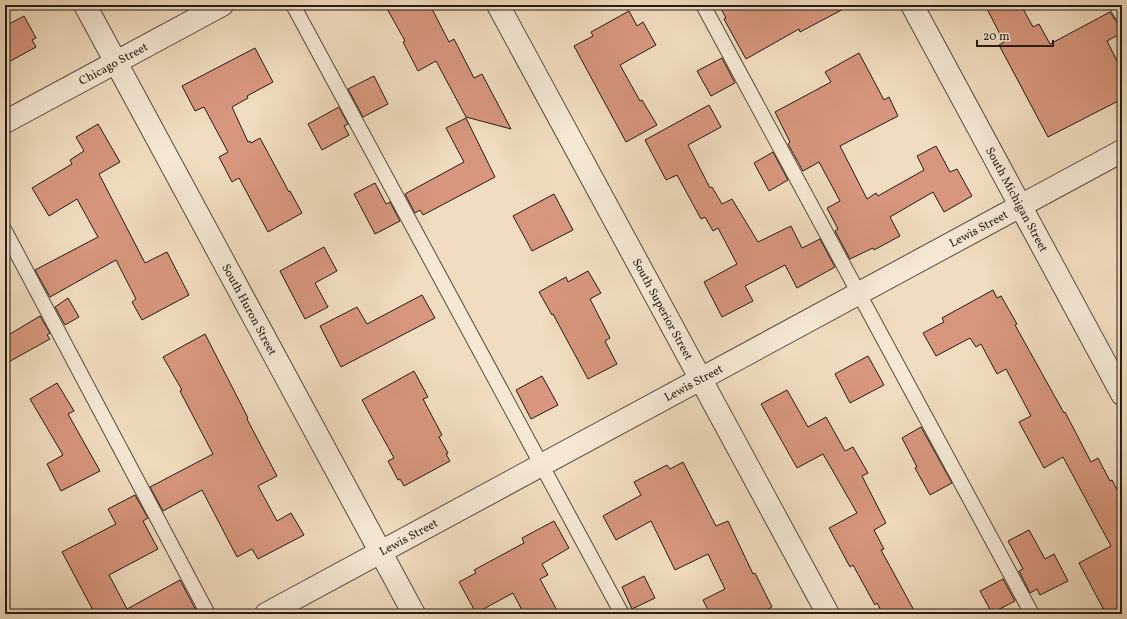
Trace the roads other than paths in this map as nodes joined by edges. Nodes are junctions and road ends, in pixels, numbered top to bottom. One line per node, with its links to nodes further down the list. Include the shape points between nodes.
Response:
1 (85, 5): 9 (street, South Huron Street)
2 (222, 5): 9 (street, Chicago Street)
3 (293, 5): 17 (lane)
4 (498, 5): 15 (street, South Superior Street)
5 (704, 5): 14 (lane)
6 (912, 5): 12 (street, South Michigan Street)
7 (1116, 5): 8 (lane)
8 (1122, 15)
9 (116, 62): 10 (street, Chicago Street); 18 (street, South Huron Street)
10 (5, 122)
11 (1122, 151): 12 (street, Lewis Street)
12 (1021, 206): 14 (street, Lewis Street); 16 (street, South Michigan Street)
13 (5, 231): 19 (lane)
14 (859, 294): 15 (street, Lewis Street); 24 (lane)
15 (701, 379): 17 (street, Lewis Street); 23 (street, South Superior Street)
16 (1122, 394)
17 (541, 466): 18 (street, Lewis Street); 22 (lane)
18 (381, 552): 20 (street, Lewis Street); 21 (street, South Huron Street)
19 (208, 614)
20 (266, 614)
21 (414, 614)
22 (622, 614)
23 (828, 614)
24 (1032, 614)

